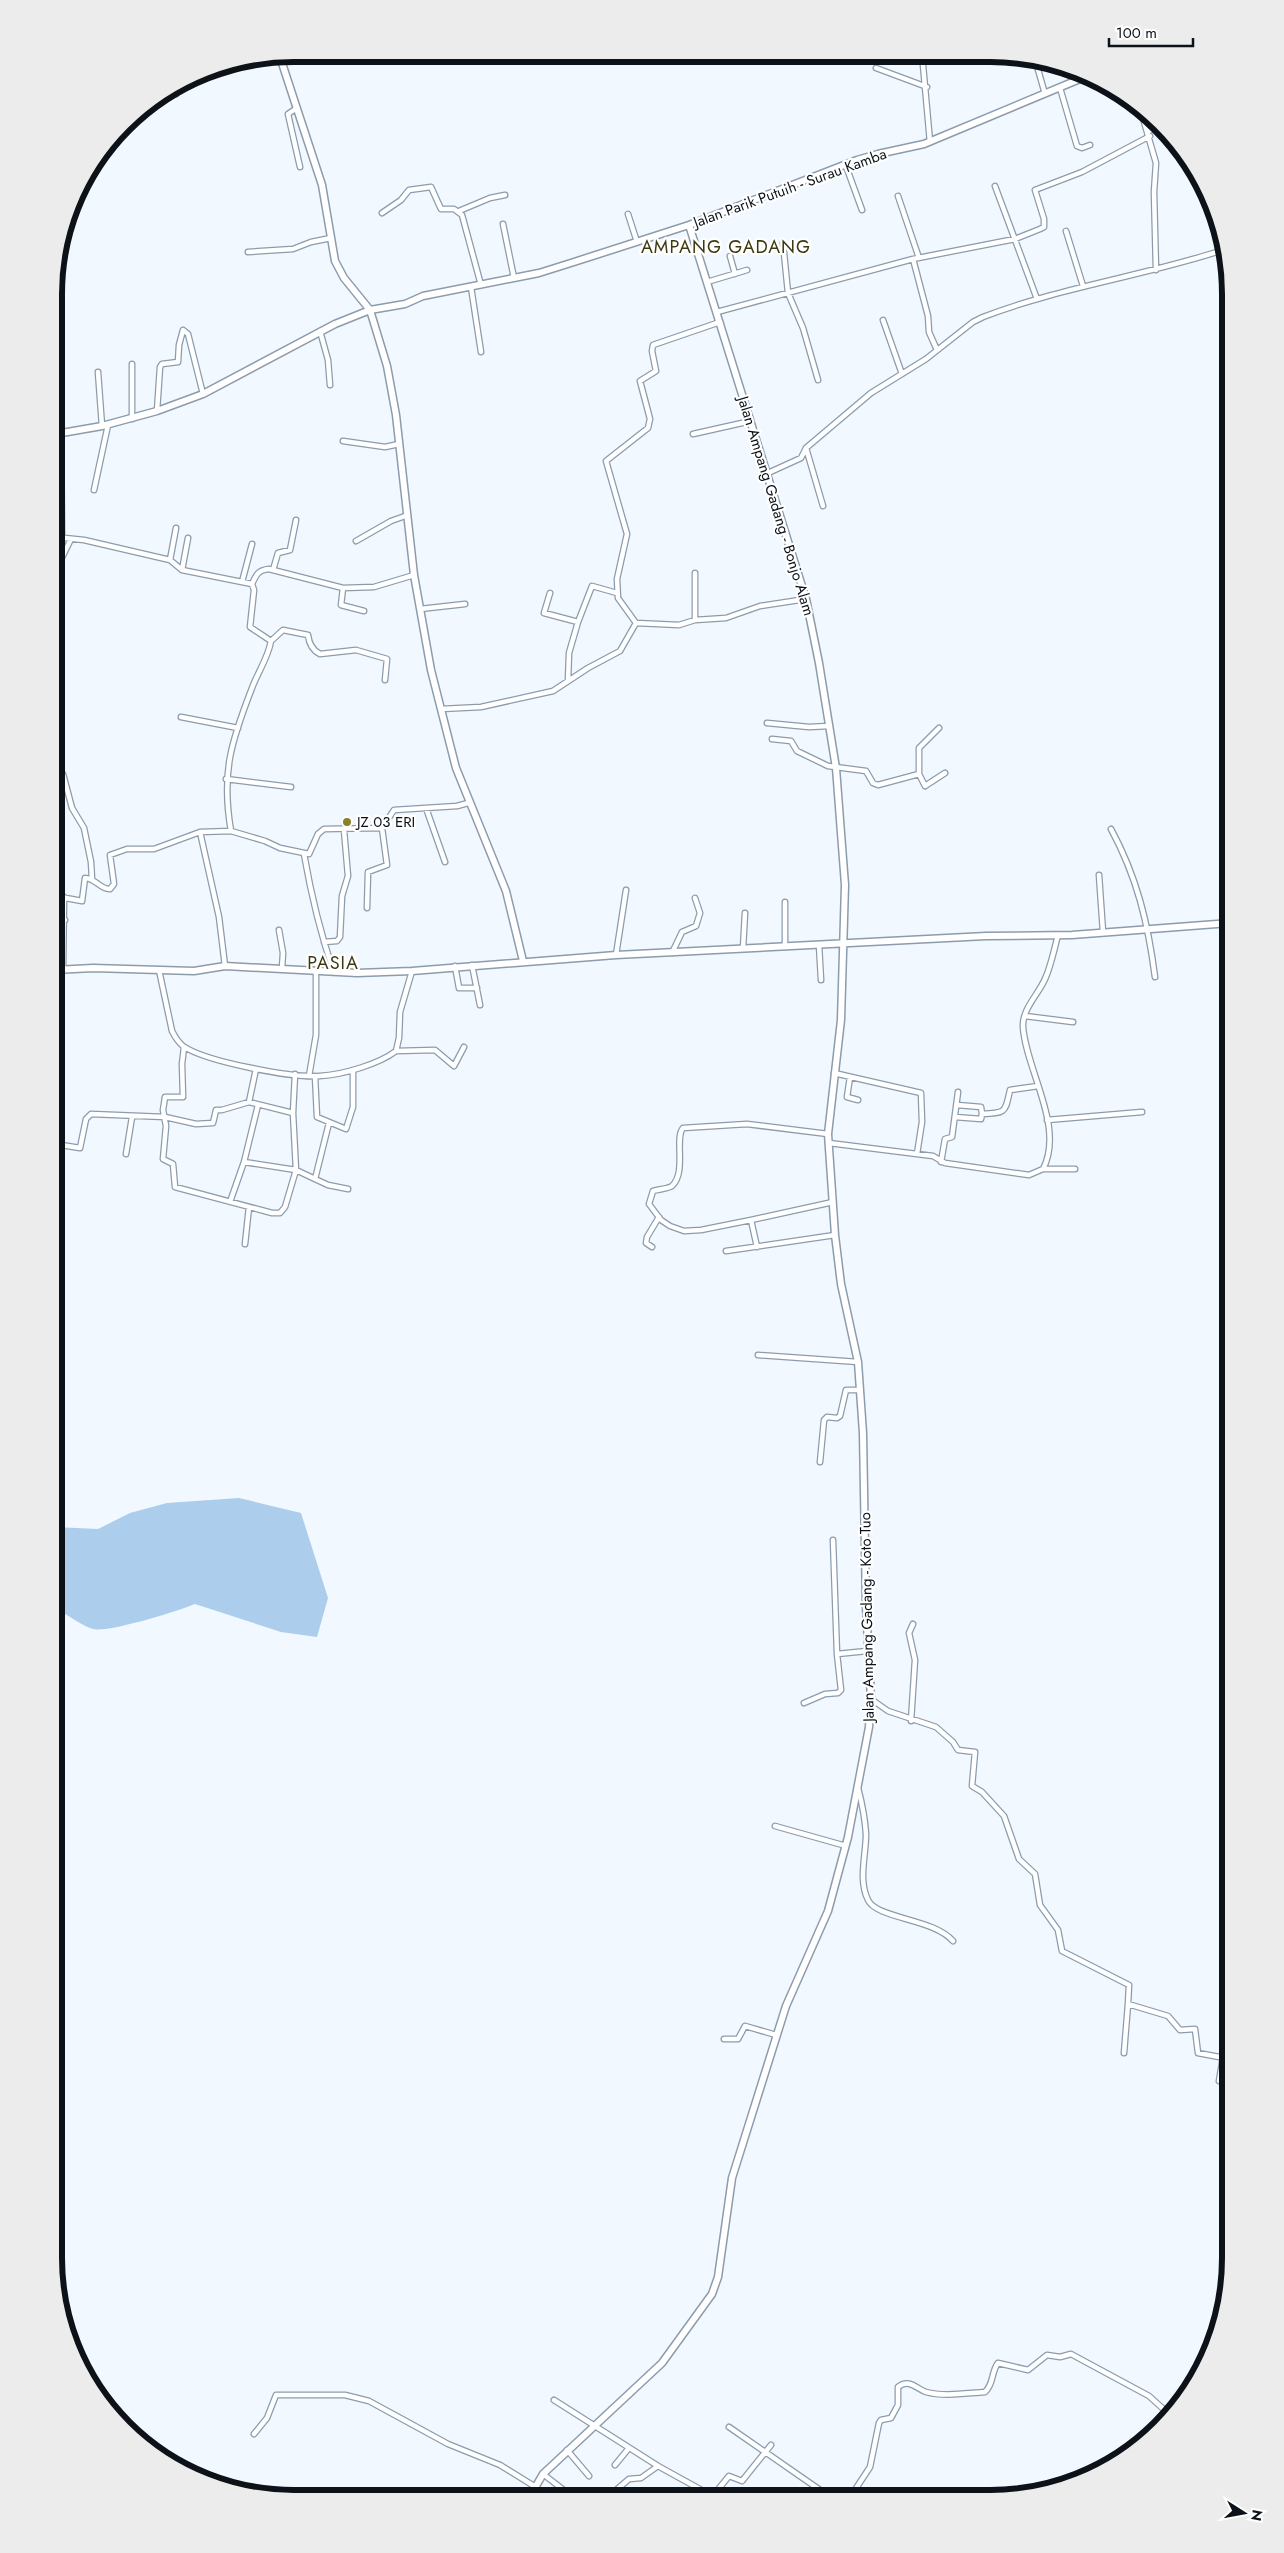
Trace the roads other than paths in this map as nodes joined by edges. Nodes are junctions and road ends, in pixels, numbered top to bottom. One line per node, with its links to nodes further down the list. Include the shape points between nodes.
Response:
1 (282, 63): 9 (street)
2 (923, 65): 6 (street)
3 (1037, 67): 8 (street)
4 (876, 68): 6 (street)
5 (1078, 80): 7 (street, Jalan Parik Putuih - Surau Kamba)
6 (927, 86): 13 (street)
7 (1060, 88): 8 (street, Jalan Parik Putuih - Surau Kamba); 14 (street, via 1077,146)
8 (1044, 94): 13 (street, Jalan Parik Putuih - Surau Kamba)
9 (297, 108): 16 (street, via 288,114); 27 (street, via 322,186)
10 (1145, 122): 12 (street)
11 (1154, 131): 12 (street)
12 (1149, 134): 28 (street, via 1082,172 1036,190 1044,227); 37 (street, via 1156,163)
13 (930, 142): 15 (street, Jalan Parik Putuih - Surau Kamba, via 878,154)
14 (1090, 146)
15 (846, 166): 20 (street); 25 (street, Jalan Parik Putuih - Surau Kamba)
16 (300, 167)
17 (995, 186): 28 (street)
18 (505, 195): 21 (street)
19 (898, 196): 34 (street)
20 (862, 210)
21 (459, 211): 22 (street, via 442,209 431,187 408,190 401,200); 41 (street)
22 (382, 213)
23 (628, 214): 29 (street)
24 (503, 224): 39 (street)
25 (689, 225): 29 (street, Jalan Parik Putuih - Surau Kamba); 40 (street, Jalan Ampang Gadang - Bonjo Alam)
26 (1066, 231): 42 (street)
27 (331, 238): 31 (street, via 293,249); 46 (street, via 339,269)
28 (1015, 239): 34 (street); 45 (street)
29 (637, 242): 39 (street, Jalan Parik Putuih - Surau Kamba)
30 (783, 243): 44 (street)
31 (248, 252)
32 (1218, 252): 37 (street)
33 (730, 256): 38 (street)
34 (920, 258): 35 (street)
35 (913, 259): 44 (street); 51 (street, via 929,332)
36 (747, 270): 38 (street)
37 (1156, 270): 42 (street)
38 (735, 274): 40 (street)
39 (514, 278): 41 (street, Jalan Parik Putuih - Surau Kamba)
40 (707, 282): 47 (street, Jalan Ampang Gadang - Bonjo Alam)
41 (481, 285): 43 (street, Jalan Parik Putuih - Surau Kamba)
42 (1083, 286): 45 (street)
43 (471, 287): 46 (street, Jalan Parik Putuih - Surau Kamba); 52 (street)
44 (788, 293): 47 (street); 56 (street)
45 (1037, 298): 51 (street, via 978,320)
46 (370, 310): 50 (street, Jalan Parik Putuih - Surau Kamba); 66 (street, via 391,383)
47 (717, 312): 49 (street, Jalan Ampang Gadang - Bonjo Alam)
48 (883, 320): 55 (street)
49 (720, 322): 61 (street, Jalan Ampang Gadang - Bonjo Alam); 89 (street, via 653,345 656,371 640,381 650,419 648,428 606,461 627,534 616,579)
50 (320, 331): 57 (street, via 328,360); 58 (street, Jalan Parik Putuih - Surau Kamba)
51 (937, 350): 55 (street)
52 (481, 352)
53 (132, 364): 60 (street)
54 (98, 372): 62 (street)
55 (902, 374): 67 (street, via 871,393)
56 (818, 380)
57 (330, 385)
58 (203, 394): 59 (street, Jalan Parik Putuih - Surau Kamba); 59 (street, via 188,334 183,330 178,362 160,367)
59 (157, 411): 60 (street, Jalan Parik Putuih - Surau Kamba)
60 (132, 419): 62 (street, Jalan Parik Putuih - Surau Kamba)
61 (751, 421): 64 (street); 68 (street, Jalan Ampang Gadang - Bonjo Alam)
62 (105, 426): 63 (street, Jalan Parik Putuih - Surau Kamba); 69 (street)
63 (62, 433)
64 (693, 434)
65 (343, 441): 66 (street, via 385,447)
66 (399, 444): 71 (street)
67 (806, 448): 68 (street, via 800,458); 70 (street)
68 (768, 473): 90 (street, Jalan Ampang Gadang - Bonjo Alam)
69 (94, 490)
70 (823, 506)
71 (408, 515): 77 (street); 84 (street)
72 (296, 520): 82 (street, via 290,550 275,556)
73 (176, 528): 80 (street)
74 (62, 538): 76 (street)
75 (188, 538): 81 (street)
76 (71, 539): 79 (street); 80 (street)
77 (356, 541)
78 (252, 544): 85 (street)
79 (62, 559)
80 (170, 560): 81 (street)
81 (182, 570): 85 (street)
82 (273, 570): 86 (street, via 261,570); 87 (street)
83 (695, 573): 94 (street)
84 (414, 575): 87 (street, via 374,587); 92 (street)
85 (242, 582): 86 (street)
86 (252, 584): 97 (street, via 251,630)
87 (343, 588): 93 (street, via 341,605)
88 (550, 593): 95 (street, via 544,613)
89 (617, 593): 95 (street, via 592,586); 96 (street, via 620,604)
90 (806, 600): 94 (street, via 760,606 726,618); 103 (street, Jalan Ampang Gadang - Bonjo Alam)
91 (464, 604): 92 (street)
92 (420, 609): 100 (street)
93 (364, 611)
94 (695, 620): 96 (street, via 672,625)
95 (578, 622): 99 (street, via 569,653)
96 (636, 623): 99 (street, via 620,651)
97 (271, 641): 98 (street, via 283,630 294,631 308,635 315,652 320,654 356,650 387,659); 104 (street)
98 (385, 680)
99 (568, 680): 100 (street, via 548,692 481,707)
100 (442, 709): 113 (street)
101 (181, 717): 104 (street)
102 (767, 723): 103 (street)
103 (829, 726): 107 (street, Jalan Ampang Gadang - Bonjo Alam)
104 (238, 728): 111 (street)
105 (939, 728): 110 (street, via 918,748)
106 (772, 738): 107 (street, via 791,741 797,751)
107 (836, 768): 110 (street, via 866,771 878,785); 137 (street, Jalan Ampang Gadang - Bonjo Alam, via 846,885)
108 (945, 773): 110 (street, via 925,786)
109 (63, 774): 123 (street, via 72,808 84,828 92,862)
110 (919, 774)
111 (226, 779): 112 (street); 118 (street)
112 (292, 787)
113 (468, 803): 114 (street); 143 (street, via 506,891)
114 (426, 808): 115 (street, via 394,810); 121 (street)
115 (382, 828): 117 (street); 128 (street, via 387,865 368,872)
116 (1111, 828): 132 (street, via 1130,870)
117 (344, 830): 120 (street, via 321,830 312,851); 136 (street, via 348,876 342,896 340,938)
118 (231, 831): 119 (street); 120 (street)
119 (200, 832): 123 (street, via 154,848 127,849 110,855 114,884 108,890); 145 (street, via 219,917)
120 (304, 854): 136 (street, via 312,901)
121 (445, 862)
122 (1100, 875): 134 (street)
123 (92, 879): 125 (street, via 84,880 82,901)
124 (626, 890): 142 (street)
125 (64, 897): 130 (street)
126 (695, 898): 141 (street, via 700,913 696,926 682,932)
127 (785, 902): 139 (street)
128 (367, 908)
129 (745, 913): 140 (street)
130 (65, 920): 148 (street)
131 (1222, 924): 132 (street)
132 (1149, 929): 134 (street); 153 (street)
133 (279, 930): 147 (street)
134 (1103, 932): 135 (street)
135 (1058, 935): 137 (street); 157 (street, via 1045,979)
136 (324, 942): 150 (street)
137 (845, 943): 138 (street); 164 (street, Jalan Ampang Gadang - Koto Tuo)
138 (819, 945): 139 (street); 154 (street)
139 (786, 947): 140 (street)
140 (743, 948): 141 (street)
141 (672, 953): 142 (street)
142 (616, 955): 143 (street)
143 (523, 961): 144 (street)
144 (472, 965): 146 (street); 155 (street)
145 (225, 966): 147 (street); 149 (street, via 194,971)
146 (455, 966): 152 (street); 155 (street, via 459,988)
147 (282, 968): 151 (street)
148 (63, 970): 149 (street)
149 (159, 970): 159 (street, via 172,1031)
150 (333, 970): 151 (street); 152 (street)
151 (316, 971): 166 (street)
152 (412, 971): 161 (street, via 400,1012)
153 (1155, 978)
154 (821, 980)
155 (477, 988): 156 (street)
156 (480, 1005)
157 (1025, 1016): 158 (street); 168 (street, via 1024,1029)
158 (1073, 1022)
159 (184, 1047): 162 (street, via 231,1064); 178 (street, via 184,1096 165,1097)
160 (464, 1047): 161 (street, via 454,1066 435,1050)
161 (396, 1051): 163 (street)
162 (256, 1069): 165 (street); 171 (street)
163 (353, 1070): 166 (street); 181 (street, via 353,1107 349,1125 343,1129)
164 (834, 1073): 167 (street); 182 (street, Jalan Ampang Gadang - Koto Tuo)
165 (295, 1074): 166 (street); 175 (street)
166 (312, 1076): 181 (street, via 317,1096 315,1114)
167 (850, 1077): 170 (street, via 847,1097); 186 (street, via 920,1094 922,1122)
168 (1038, 1086): 176 (street, via 1010,1090 1008,1106 1004,1110); 180 (street)
169 (958, 1092): 173 (street)
170 (858, 1100)
171 (249, 1102): 172 (street); 178 (street, via 216,1110 214,1123 196,1124)
172 (258, 1105): 175 (street); 187 (street)
173 (957, 1105): 176 (street, via 981,1108); 179 (street)
174 (1142, 1112): 180 (street)
175 (293, 1113): 191 (street)
176 (982, 1114): 179 (street, via 981,1119)
177 (132, 1117): 178 (street); 184 (street, via 88,1116 80,1148); 185 (street)
178 (165, 1117): 194 (street, via 163,1158 173,1164 175,1187)
179 (955, 1117): 188 (street, via 952,1137 945,1139)
180 (1046, 1120): 189 (street, via 1050,1142)
181 (329, 1123): 192 (street)
182 (828, 1134): 183 (street, Jalan Ampang Gadang - Koto Tuo); 197 (street, via 747,1124 684,1128 680,1133 681,1161 674,1183 653,1191 649,1202)
183 (830, 1143): 186 (street); 195 (street, Jalan Ampang Gadang - Koto Tuo)
184 (62, 1145)
185 (126, 1154)
186 (917, 1154): 188 (street, via 933,1156)
187 (244, 1162): 191 (street); 194 (street)
188 (941, 1162): 189 (street, via 1029,1175)
189 (1043, 1169): 190 (street)
190 (1075, 1169)
191 (296, 1170): 192 (street); 196 (street, via 282,1211 276,1214)
192 (315, 1179): 193 (street)
193 (348, 1188)
194 (230, 1202): 196 (street)
195 (833, 1202): 198 (street); 199 (street, Jalan Ampang Gadang - Koto Tuo)
196 (249, 1207): 200 (street)
197 (659, 1217): 198 (street, via 684,1231); 201 (street, via 647,1237 646,1243)
198 (751, 1220): 202 (street)
199 (835, 1235): 202 (street); 205 (street, Jalan Ampang Gadang - Koto Tuo, via 841,1284)
200 (245, 1244)
201 (652, 1247)
202 (757, 1248): 203 (street)
203 (726, 1251)
204 (758, 1355): 205 (street)
205 (858, 1362): 206 (street, Jalan Ampang Gadang - Koto Tuo)
206 (860, 1390): 207 (street, via 846,1390 840,1416 824,1420); 210 (street, Jalan Ampang Gadang - Koto Tuo)
207 (820, 1462)
208 (833, 1540): 211 (street)
209 (913, 1624): 214 (street, via 909,1634 915,1660)
210 (867, 1651): 211 (street); 212 (street, Jalan Ampang Gadang - Koto Tuo)
211 (837, 1654): 213 (street, via 840,1692)
212 (871, 1699): 214 (street, via 888,1711); 215 (street, Jalan Ampang Gadang - Koto Tuo)
213 (804, 1703)
214 (912, 1720): 219 (street, via 939,1729 958,1750 975,1752 972,1786 1004,1816 1018,1859 1035,1874 1040,1905 1058,1930 1062,1951 1129,1985)
215 (858, 1787): 217 (street, Jalan Ampang Gadang - Koto Tuo); 218 (street, via 866,1834 864,1875 868,1901 884,1912 932,1926)
216 (775, 1826): 217 (street)
217 (846, 1846): 220 (street, Jalan Ampang Gadang - Koto Tuo, via 828,1910)
218 (953, 1941)
219 (1128, 2004): 222 (street); 223 (street, via 1168,2016 1180,2030 1194,2028 1198,2053)
220 (776, 2035): 221 (street, via 745,2026 738,2039); 228 (street, Jalan Ampang Gadang - Koto Tuo, via 732,2178 718,2277 712,2294 666,2358)
221 (724, 2039)
222 (1124, 2053)
223 (1222, 2058)
224 (1222, 2065): 225 (street)
225 (1219, 2081)
226 (554, 2400): 228 (street)
227 (1165, 2410): 245 (street, via 1150,2396 1071,2354 1060,2357 1048,2355 1028,2370 998,2363 990,2387 985,2392 931,2393 912,2384 902,2384 898,2387 896,2411 891,2418 879,2423 870,2467)
228 (594, 2425): 232 (street); 233 (street, Jalan Ampang Gadang - Koto Tuo)
229 (729, 2427): 234 (street)
230 (254, 2434): 239 (street, via 267,2418 276,2395 345,2395 370,2401 448,2444 500,2465)
231 (771, 2444): 234 (street)
232 (629, 2448): 235 (street); 236 (street)
233 (567, 2450): 237 (street, Jalan Ampang Gadang - Koto Tuo); 238 (street)
234 (765, 2452): 243 (street, via 742,2481 728,2476); 244 (street)
235 (615, 2465)
236 (658, 2466): 241 (street, via 641,2478 630,2479); 242 (street)
237 (543, 2474): 239 (street, Jalan Ampang Gadang - Koto Tuo); 240 (street)
238 (589, 2476)
239 (533, 2488)
240 (564, 2490)
241 (617, 2490)
242 (701, 2490)
243 (719, 2490)
244 (820, 2490)
245 (855, 2490)

